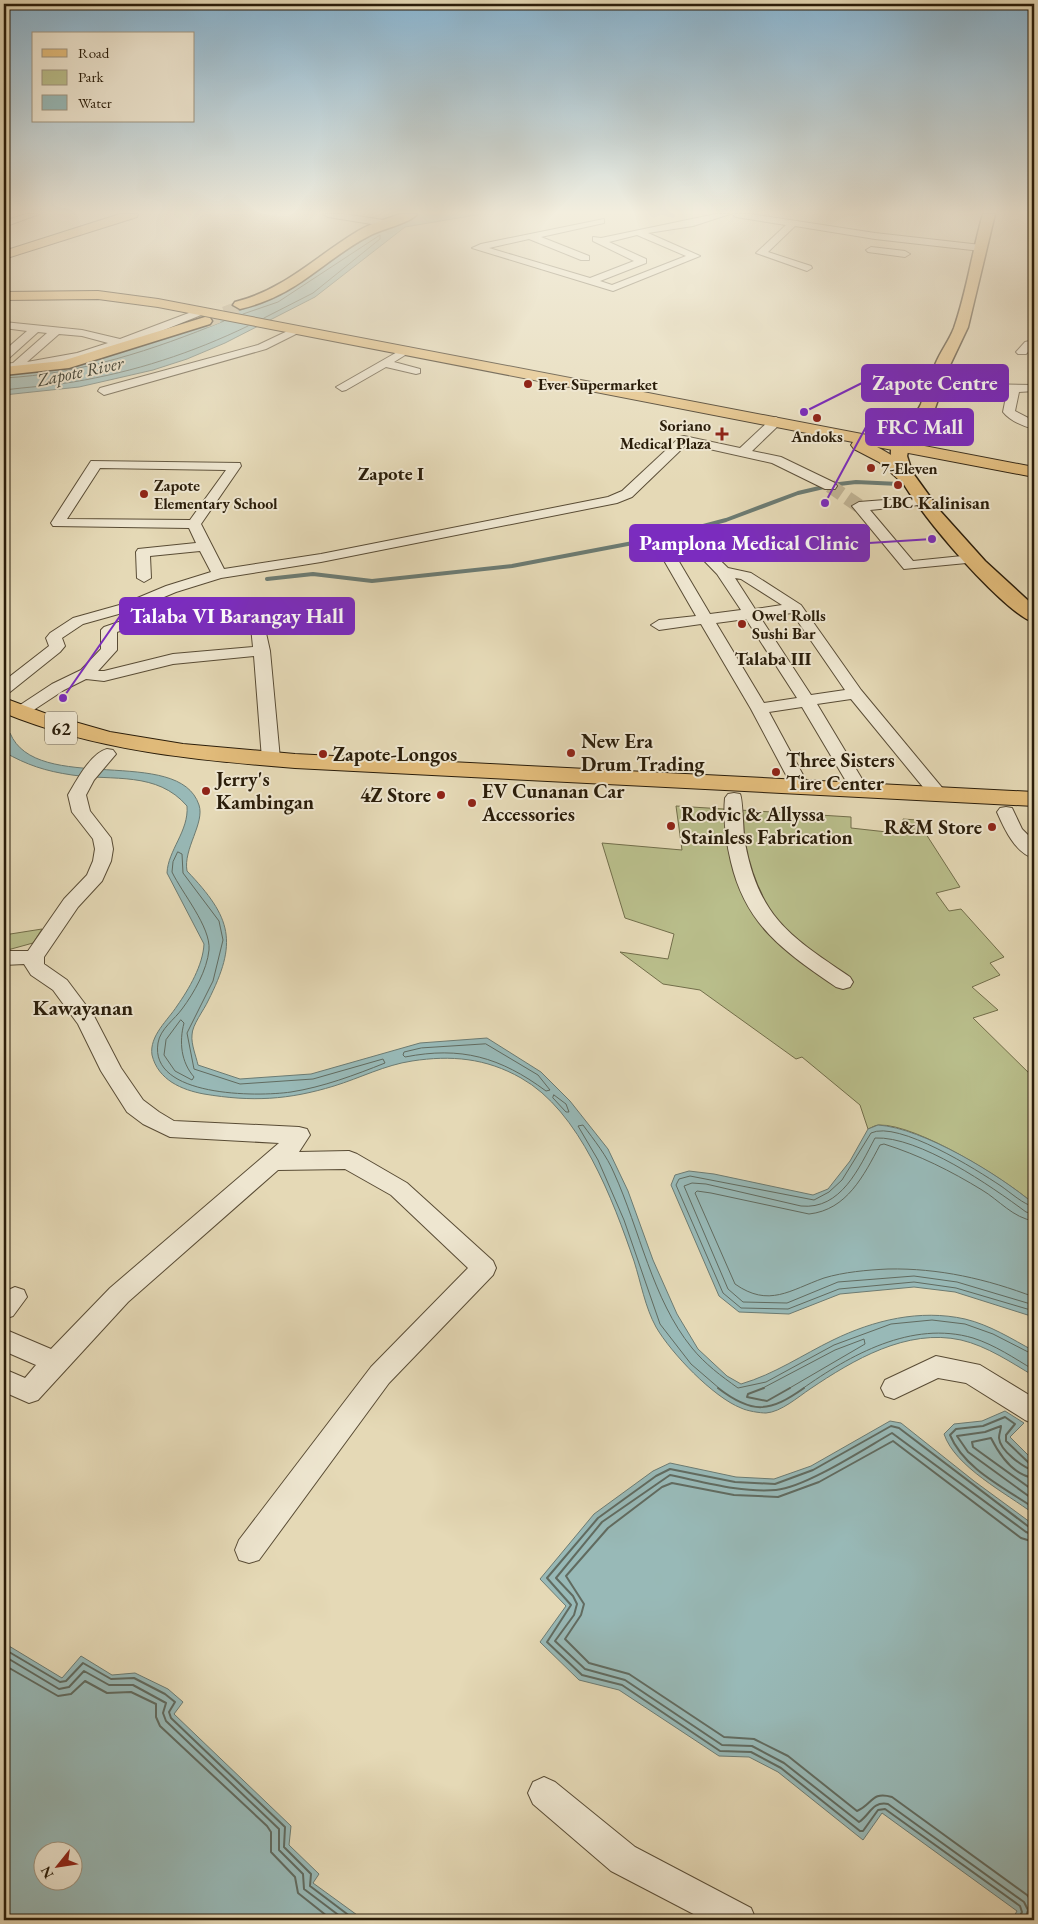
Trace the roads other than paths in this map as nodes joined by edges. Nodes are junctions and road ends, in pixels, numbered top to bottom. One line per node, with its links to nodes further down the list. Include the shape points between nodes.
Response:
1 (147, 304): 5 (highway)
2 (248, 304): 4 (main road)
3 (967, 304): 18 (main road, via 963,322)
4 (243, 306)
5 (201, 319): 9 (highway, via 225,316); 10 (street); 16 (main road, via 64,364)
6 (37, 327): 7 (street); 8 (street); 14 (street)
7 (7, 328)
8 (57, 330): 10 (street); 16 (street)
9 (296, 330): 12 (highway); 22 (street, via 262,347)
10 (122, 343): 16 (street, via 67,358)
11 (1034, 343): 13 (street)
12 (406, 350): 15 (street); 23 (highway)
13 (1022, 352)
14 (4, 357)
15 (385, 362): 17 (street); 19 (street)
16 (8, 368)
17 (416, 371)
18 (936, 383): 20 (street); 26 (main road, via 923,417)
19 (342, 387)
20 (1014, 388): 21 (street); 24 (street, via 1009,412)
21 (1034, 388)
22 (104, 390)
23 (776, 421): 25 (highway); 27 (street)
24 (1034, 425)
25 (816, 430): 26 (highway); 29 (highway, via 874,451)
26 (900, 446): 28 (highway); 29 (main road)
27 (743, 453): 30 (street, via 782,462); 38 (street, via 684,440 627,494 612,500 321,558)
28 (1034, 472)
29 (905, 476): 31 (main road)
30 (830, 486)
31 (924, 501): 36 (main road); 36 (street, via 860,507 909,566)
32 (194, 524): 32 (street, via 235,466 96,464 58,523); 35 (street)
33 (691, 540): 37 (street)
34 (661, 543): 44 (street)
35 (204, 546): 38 (street); 39 (street, via 144,552)
36 (972, 559): 43 (main road, via 1012,600)
37 (723, 571): 40 (street, via 746,576); 42 (street)
38 (219, 574): 49 (street, via 128,607 78,621 55,636 55,649)
39 (144, 578)
40 (796, 608): 42 (street); 50 (street)
41 (156, 614): 48 (street, via 109,630 109,650)
42 (751, 615): 44 (street); 51 (street)
43 (1034, 616)
44 (705, 620): 45 (street); 52 (street)
45 (659, 625)
46 (259, 627): 47 (street)
47 (262, 651): 48 (street, via 173,660 97,677); 54 (street)
48 (87, 674): 53 (street)
49 (4, 689)
50 (855, 694): 51 (street); 58 (street)
51 (807, 701): 52 (street); 57 (street)
52 (759, 709): 56 (street)
53 (9, 713): 54 (highway, 62, via 105,739); 55 (highway, 62, via 39,736)
54 (271, 759): 56 (highway, 62)
55 (96, 766): 59 (highway, 62); 64 (street, via 79,789 77,803 102,838 102,861 95,877 71,903)
56 (800, 786): 57 (highway, 62)
57 (858, 789): 58 (highway, 62)
58 (938, 794): 60 (highway, 62)
59 (734, 798): 61 (highway, 62); 66 (street, via 732,820 743,880 758,910 791,945)
60 (1034, 799)
61 (1006, 812): 62 (highway, 62); 63 (street, via 1014,831)
62 (1034, 814)
63 (1034, 852)
64 (34, 957): 65 (street); 67 (street, via 38,970 60,985 87,1021 112,1071 135,1106 170,1129 299,1135)
65 (4, 958)
66 (843, 982)
67 (273, 1161): 69 (street, via 119,1295); 73 (street, via 349,1160 399,1189 484,1268 380,1375)
68 (4, 1340): 69 (street)
69 (55, 1362): 70 (street, via 29,1392)
70 (4, 1380)
71 (894, 1388): 72 (street, via 936,1368 972,1373)
72 (1034, 1412)
73 (249, 1550)
74 (544, 1792): 75 (street, via 623,1858)
75 (739, 1920)

